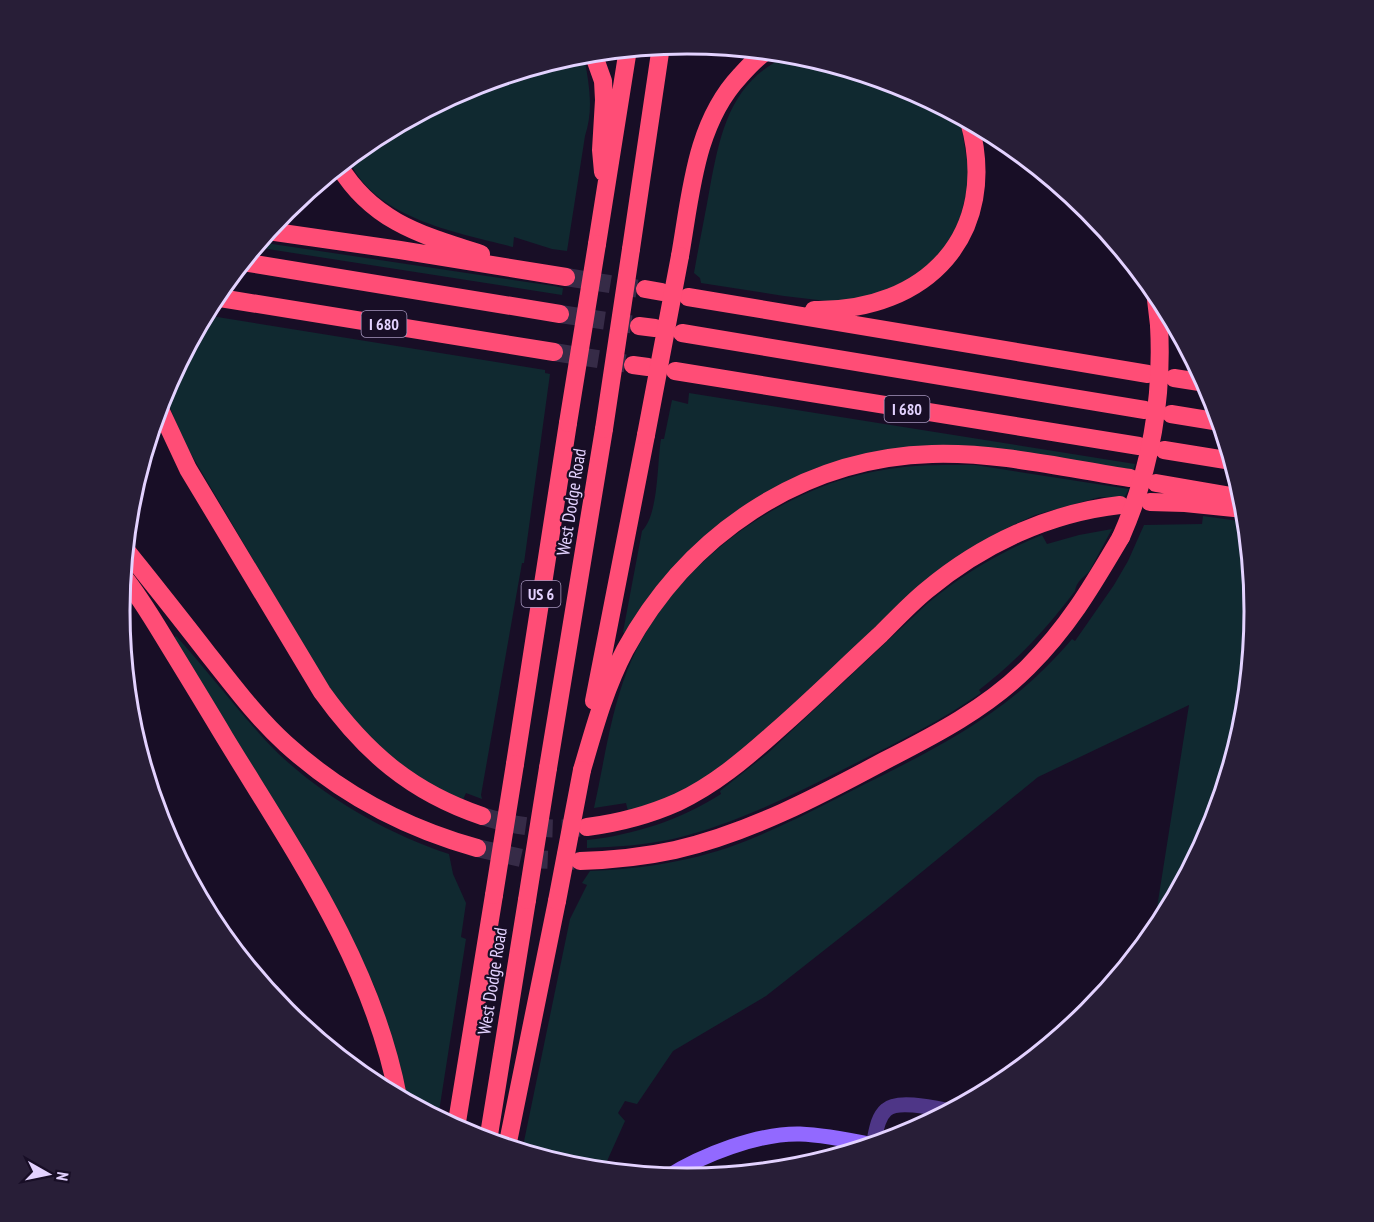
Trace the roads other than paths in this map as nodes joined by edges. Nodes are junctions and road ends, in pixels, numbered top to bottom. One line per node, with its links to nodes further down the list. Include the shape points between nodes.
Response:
1 (660, 55): 46 (highway, West Dodge Road / US 6, bridge, via 604,429)
2 (627, 58): 7 (highway, West Dodge Road / US 6)
3 (756, 59): 38 (highway, bridge, via 730,86 708,126 698,158)
4 (596, 62): 7 (highway, via 603,81 601,150)
5 (972, 133): 14 (highway, via 978,166 973,206 949,255 932,273 912,288 867,306)
6 (343, 173): 10 (highway, via 362,197 401,226)
7 (606, 196): 45 (highway, West Dodge Road / US 6, bridge)
8 (279, 233): 10 (highway)
9 (252, 263): 15 (highway, I 680)
10 (534, 272): 11 (highway)
11 (566, 277)
12 (688, 297): 14 (highway)
13 (226, 299): 18 (highway, I 680)
14 (760, 309): 20 (highway)
15 (560, 314)
16 (1158, 315): 42 (highway, bridge, via 1159,387 1151,447 1136,501 1121,537 1081,605 1045,649 1005,686 939,733 822,793 732,833 693,845 652,855)
17 (682, 333): 23 (highway, I 680)
18 (554, 352)
19 (675, 371): 27 (highway, I 680)
20 (1148, 374)
21 (1174, 378): 22 (highway)
22 (1194, 381)
23 (1145, 410)
24 (1171, 414): 26 (highway)
25 (165, 419): 39 (highway, via 188,469 336,711 374,754 403,777 439,799)
26 (1210, 420)
27 (1139, 446)
28 (1164, 450): 29 (highway)
29 (1223, 459)
30 (1130, 478): 38 (highway, via 996,457 931,454 838,470 772,497 710,543 677,576 641,622 611,681)
31 (1156, 483): 32 (highway)
32 (1232, 496)
33 (1150, 502): 35 (highway)
34 (1120, 506): 40 (highway, via 1052,520 990,547 927,590 797,713 720,778 655,811)
35 (1234, 508)
36 (133, 559): 41 (highway, via 251,708 300,756 329,780 380,811)
37 (131, 587): 43 (highway, via 336,924 363,981)
38 (582, 770): 48 (highway, bridge)
39 (482, 816)
40 (587, 827)
41 (477, 848)
42 (580, 861)
43 (394, 1084)
44 (937, 1109): 47 (street, via 894,1105 882,1115)
45 (458, 1119)
46 (490, 1131)
47 (876, 1134)
48 (509, 1138)
49 (854, 1142): 50 (main road, via 799,1134 778,1136 733,1146)
50 (684, 1168)

